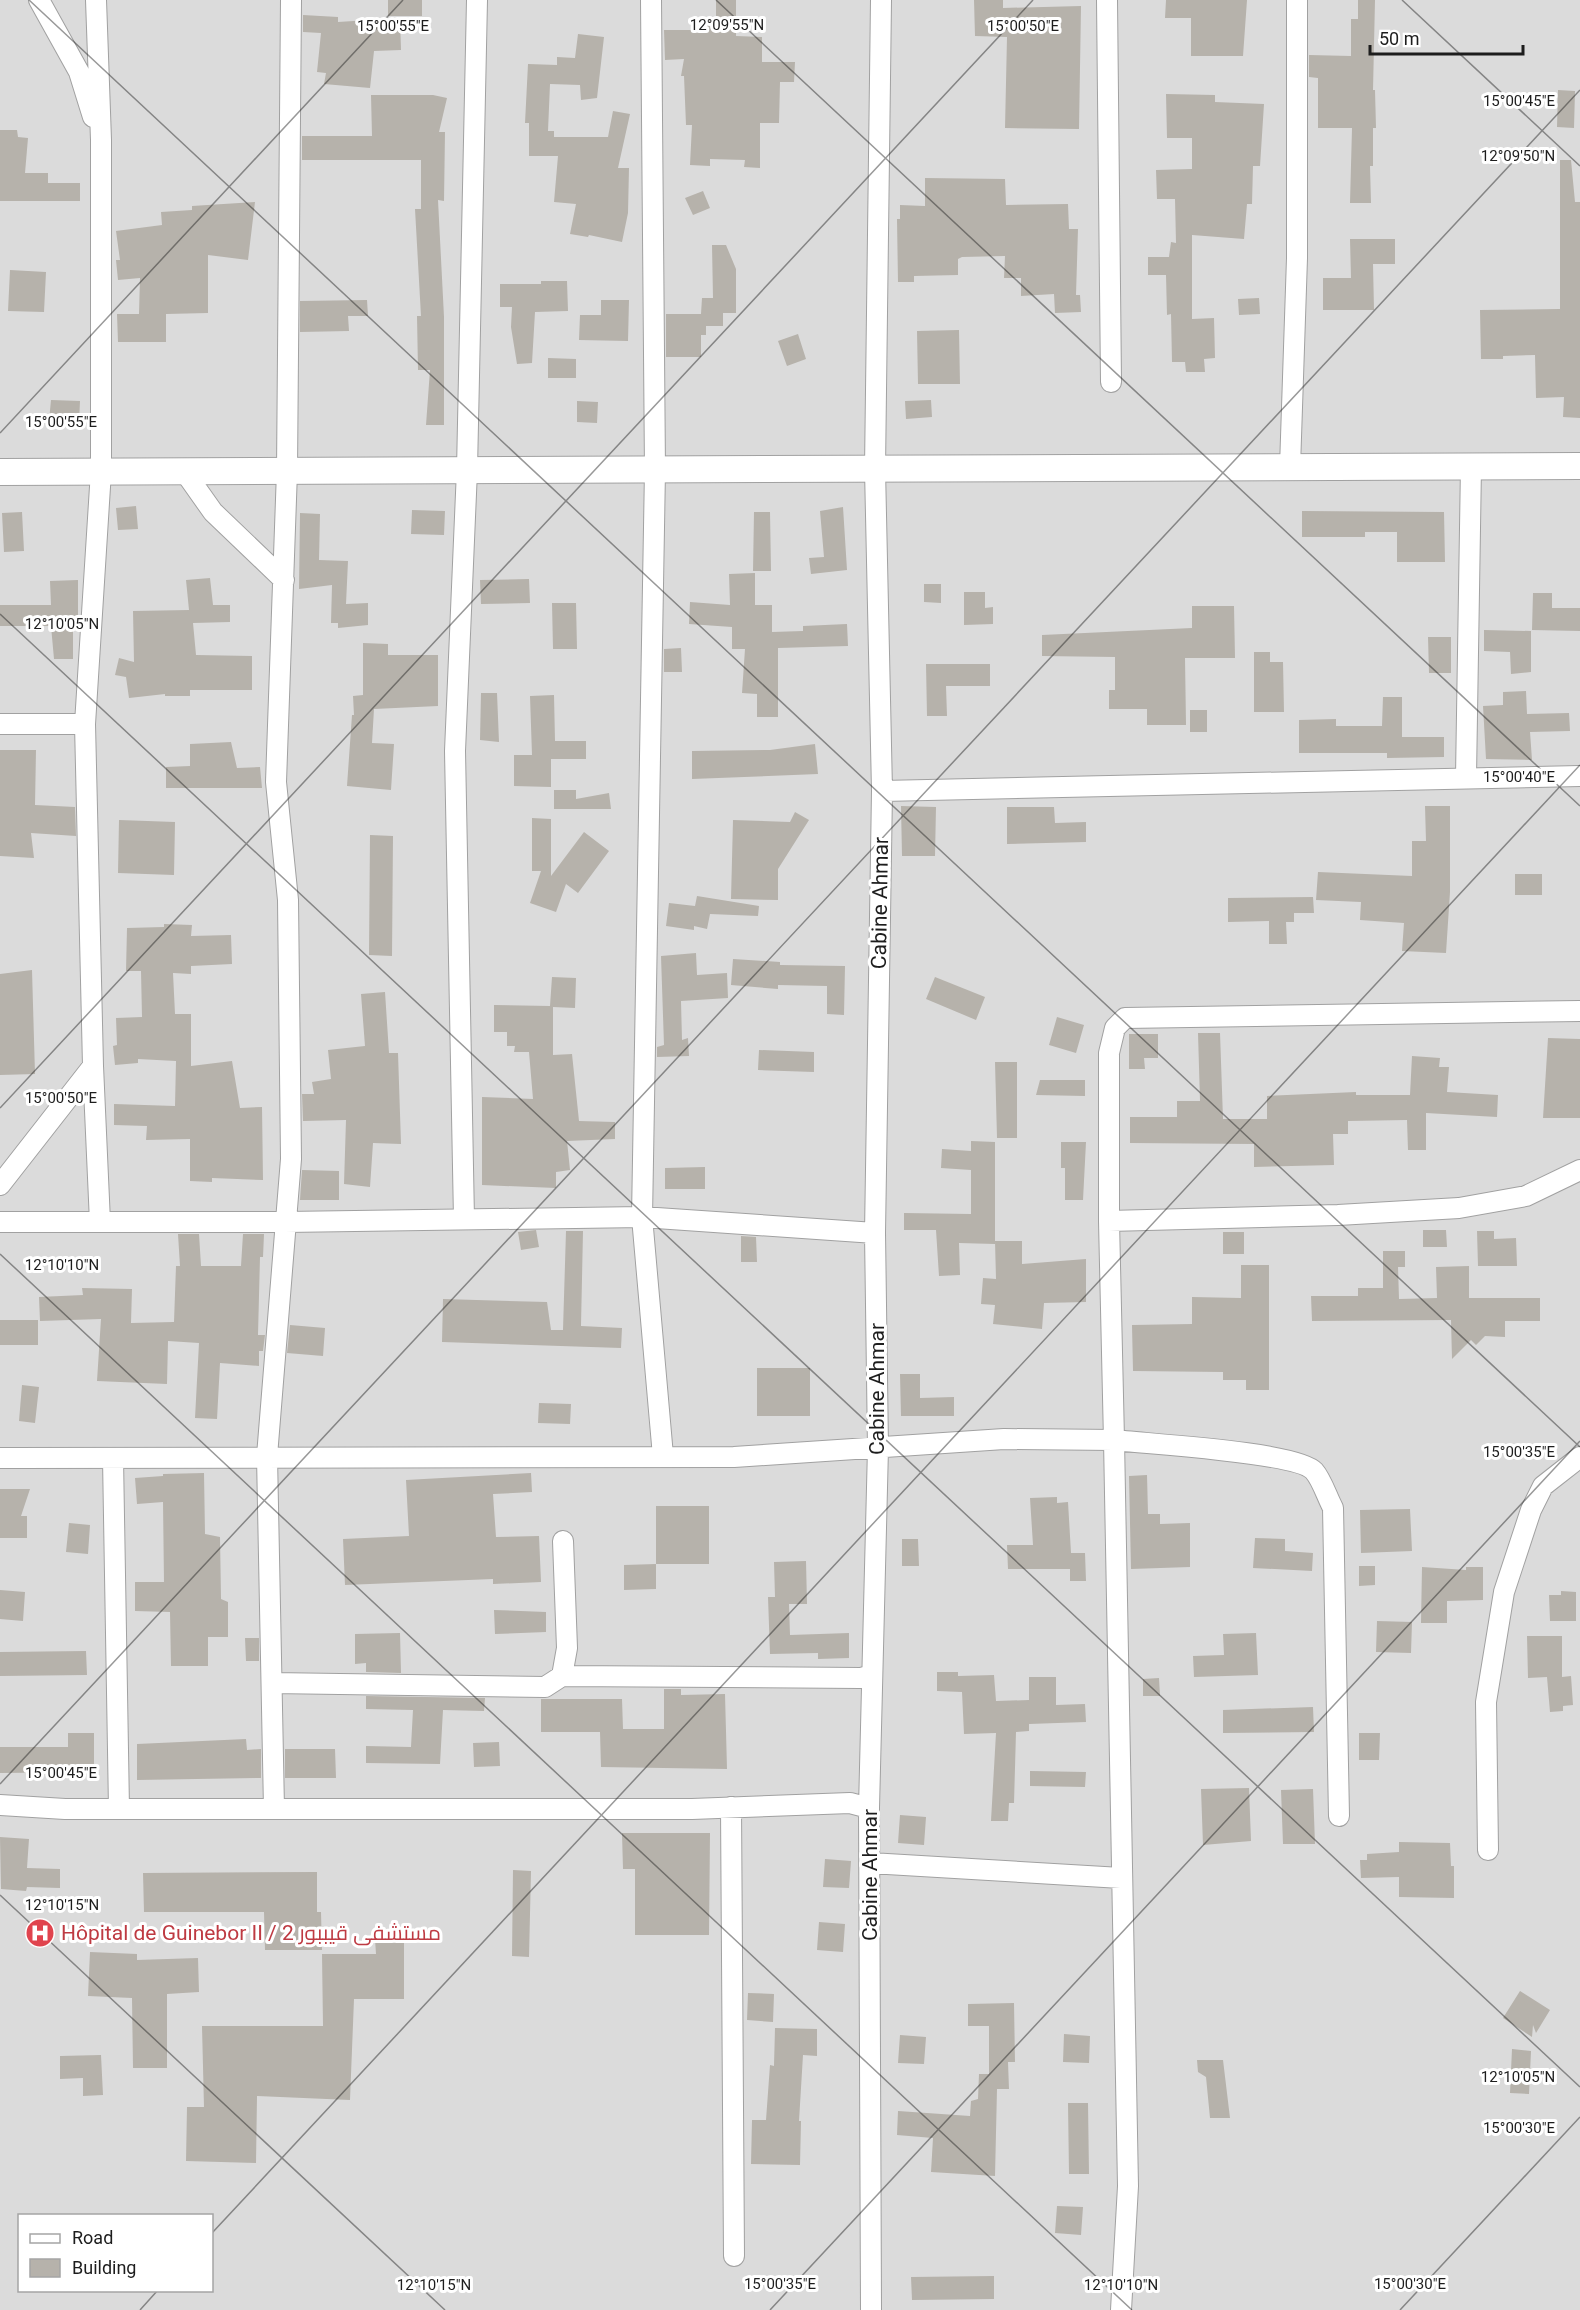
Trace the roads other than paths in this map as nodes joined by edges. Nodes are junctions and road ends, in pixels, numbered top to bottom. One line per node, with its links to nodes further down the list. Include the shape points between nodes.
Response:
1 (39, 0): 9 (street, via 80,72)
2 (96, 0): 9 (street)
3 (291, 0): 19 (street)
4 (477, 0): 15 (street)
5 (651, 0): 16 (street)
6 (882, 0): 14 (street, Cabine Ahmar)
7 (1107, 0): 10 (street)
8 (1297, 0): 13 (street, via 1297,258)
9 (101, 140): 17 (street)
10 (1111, 382)
11 (1471, 466): 12 (street); 13 (street); 25 (street)
12 (1580, 466)
13 (1290, 467): 14 (street)
14 (875, 469): 16 (street); 26 (street, Cabine Ahmar)
15 (467, 470): 16 (street); 19 (street); 32 (street, via 455,752)
16 (655, 470): 31 (street)
17 (101, 471): 18 (street); 20 (street); 23 (street)
18 (184, 471): 19 (street); 21 (street, via 213,512)
19 (287, 471): 21 (street)
20 (0, 472)
21 (284, 580): 36 (street, via 276,782 288,900 291,1159)
22 (0, 724): 23 (street)
23 (85, 724): 28 (street)
24 (1580, 776): 25 (street)
25 (1466, 777): 26 (street)
26 (882, 791): 37 (street, Cabine Ahmar)
27 (1580, 1011): 33 (street, via 1125,1018 1115,1028 1109,1053)
28 (93, 1066): 30 (street); 35 (street)
29 (1580, 1170): 33 (street, via 1526,1196 1458,1208)
30 (0, 1185)
31 (642, 1217): 32 (street); 37 (street); 41 (street)
32 (464, 1219): 36 (street)
33 (1109, 1221): 38 (street)
34 (0, 1222): 35 (street)
35 (100, 1222): 36 (street)
36 (286, 1222): 40 (street)
37 (875, 1233): 39 (street, Cabine Ahmar)
38 (1114, 1440): 39 (street, via 1004,1439); 54 (street, via 1259,1455 1314,1470 1333,1508); 57 (street)
39 (878, 1448): 41 (street, via 757,1457); 46 (street, Cabine Ahmar)
40 (267, 1456): 41 (street); 44 (street); 48 (street)
41 (663, 1456)
42 (1580, 1457): 55 (street, via 1543,1486 1504,1592 1486,1702)
43 (0, 1458): 44 (street)
44 (113, 1458): 52 (street)
45 (563, 1541): 47 (street, via 567,1648)
46 (871, 1675): 47 (street); 51 (street, Cabine Ahmar)
47 (562, 1676): 48 (street, via 545,1687)
48 (272, 1683): 53 (street)
49 (0, 1805): 52 (street)
50 (731, 1807): 51 (street, via 850,1803); 53 (street); 58 (street)
51 (869, 1808): 56 (street, Cabine Ahmar)
52 (119, 1809): 53 (street)
53 (274, 1809)
54 (1339, 1816)
55 (1488, 1850)
56 (870, 1863): 57 (street); 59 (street, Cabine Ahmar)
57 (1121, 1878): 60 (street, via 1128,2186)
58 (734, 2256)
59 (871, 2310)
60 (1121, 2310)

